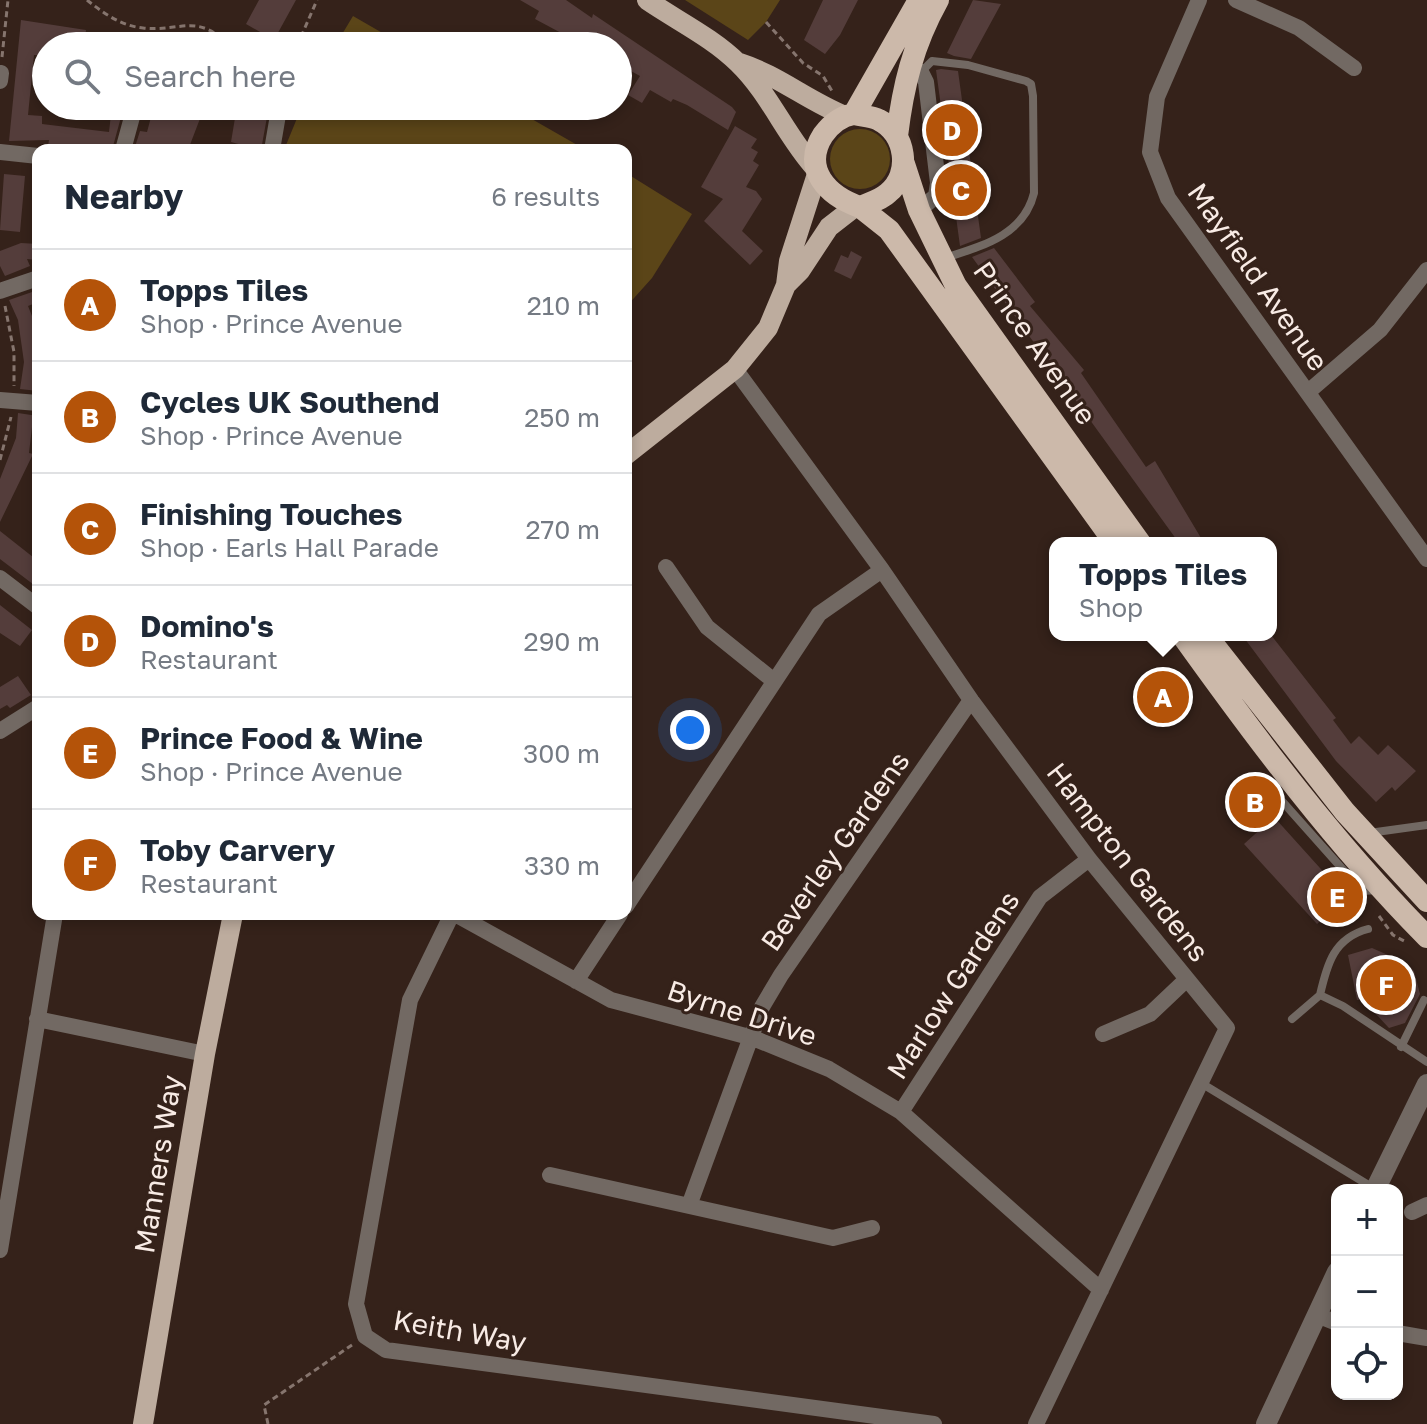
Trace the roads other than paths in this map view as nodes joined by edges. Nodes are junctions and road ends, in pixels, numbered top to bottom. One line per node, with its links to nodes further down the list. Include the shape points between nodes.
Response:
1 (647, 0): 6 (main road)
2 (919, 0): 11 (highway)
3 (938, 0): 8 (highway, via 919,35)
4 (1199, 0): 29 (street, Mayfield Avenue, via 1157,97 1150,152 1168,198)
5 (1236, 0): 7 (street, via 1299,28)
6 (737, 62): 11 (main road, via 769,72 824,107); 20 (main road)
7 (1354, 68)
8 (914, 70): 14 (highway); 22 (street, via 928,93 938,190); 23 (lane, via 932,61 968,65 1026,81 1033,96 1031,207 986,247)
9 (1, 73): 10 (street)
10 (0, 81)
11 (850, 115): 14 (highway, via 878,119); 20 (highway, via 819,142)
12 (131, 120): 15 (street)
13 (277, 120): 16 (street)
14 (897, 136): 19 (highway)
15 (125, 144)
16 (273, 144)
17 (0, 152): 18 (street)
18 (32, 155)
19 (904, 164): 21 (highway, via 888,194); 22 (highway, Prince Avenue)
20 (816, 171): 21 (highway, via 826,188); 26 (main road)
21 (858, 206): 26 (main road, via 829,227); 33 (highway, Prince Avenue, via 889,230)
22 (919, 210): 23 (highway, Prince Avenue)
23 (941, 259): 34 (highway, Prince Avenue)
24 (1427, 270): 29 (street, via 1380,330)
25 (32, 280): 27 (street)
26 (786, 285): 28 (main road, via 768,328)
27 (0, 292)
28 (735, 369): 32 (main road); 37 (street, Hampton Gardens)
29 (1308, 392): 35 (street, Mayfield Avenue)
30 (6, 400): 31 (street)
31 (32, 402)
32 (632, 450)
33 (1111, 537)
34 (1136, 537)
35 (1427, 559)
36 (666, 567): 42 (street, via 707,627)
37 (882, 570): 42 (street, via 819,614); 43 (street, Hampton Gardens)
38 (0, 578): 39 (street)
39 (32, 602)
40 (1186, 641): 57 (highway, via 1283,775)
41 (1210, 641): 47 (highway)
42 (774, 681): 49 (street)
43 (971, 700): 48 (street, Hampton Gardens); 65 (street, Beverley Gardens, via 781,975 762,1007)
44 (32, 711): 45 (street)
45 (0, 731)
46 (1427, 825): 47 (lane)
47 (1365, 833): 50 (highway)
48 (1089, 859): 58 (street, Hampton Gardens); 71 (street, Marlow Gardens, via 1040,897)
49 (632, 897)
50 (1427, 901)
51 (54, 920): 62 (street)
52 (232, 920): 67 (main road, Manners Way)
53 (450, 920): 85 (street, Keith Way, via 410,1000 356,1304 365,1336 386,1350)
54 (464, 920): 59 (street, Byrne Drive)
55 (616, 920): 59 (street)
56 (1368, 929): 60 (lane, via 1347,937 1333,952)
57 (1427, 937)
58 (1187, 979): 64 (street, via 1150,1014); 69 (street, Hampton Gardens, via 1227,1028)
59 (576, 981): 65 (street, Byrne Drive, via 611,1000)
60 (1320, 995): 63 (lane); 66 (lane)
61 (1424, 1000): 66 (lane)
62 (37, 1019): 67 (street); 77 (street)
63 (1292, 1019)
64 (1103, 1034)
65 (753, 1038): 71 (street, Byrne Drive, via 829,1069); 75 (street, Beverley Gardens)
66 (1401, 1047): 68 (lane)
67 (205, 1054): 84 (main road, Manners Way)
68 (1427, 1062)
69 (1201, 1083): 73 (lane); 79 (street, Hampton Gardens)
70 (1427, 1084): 74 (street)
71 (901, 1112): 79 (street, Byrne Drive)
72 (550, 1175): 75 (street)
73 (1366, 1184)
74 (1379, 1184)
75 (690, 1203): 76 (street, via 833,1238)
76 (872, 1228)
77 (0, 1250)
78 (1331, 1285): 80 (street)
79 (1101, 1290): 86 (street, Hampton Gardens)
80 (1317, 1315): 81 (street); 87 (street)
81 (1331, 1321)
82 (1403, 1334): 83 (street)
83 (1427, 1338)
84 (143, 1424)
85 (934, 1424)
86 (1036, 1424)
87 (1266, 1424)

